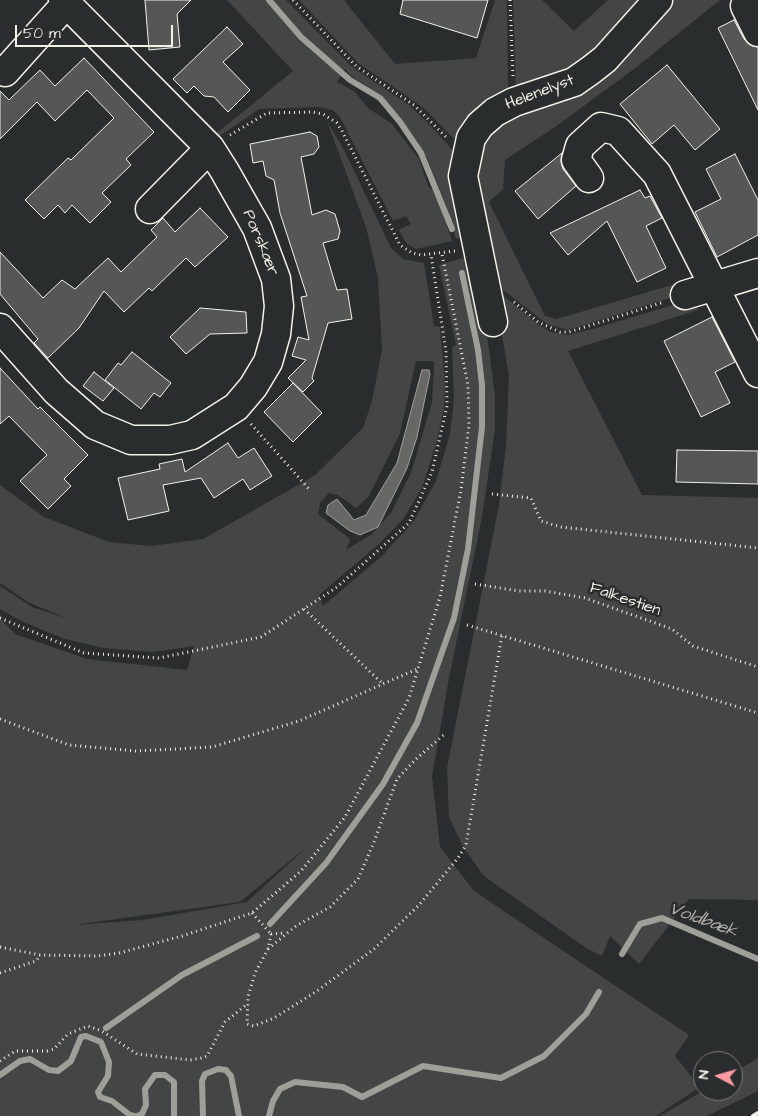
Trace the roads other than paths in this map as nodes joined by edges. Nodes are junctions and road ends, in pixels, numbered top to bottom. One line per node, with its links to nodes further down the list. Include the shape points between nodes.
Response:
1 (658, 0): 12 (street, Helenelyst, via 592,70 574,82 494,112 471,138 464,176)
2 (751, 0): 4 (street, via 745,6)
3 (65, 2): 5 (street, Porskær); 6 (street, Porskær)
4 (758, 32)
5 (5, 72)
6 (210, 148): 8 (street); 13 (street, Porskær, via 257,228 271,264 279,306 268,362 236,407 192,435 170,440 131,440 95,425 56,391)
7 (589, 178): 10 (street, via 576,160 580,146 601,127 618,130 657,174)
8 (150, 209)
9 (758, 273): 10 (street)
10 (713, 287): 11 (street); 14 (street)
11 (685, 296)
12 (493, 322)
13 (0, 328)
14 (758, 373)

